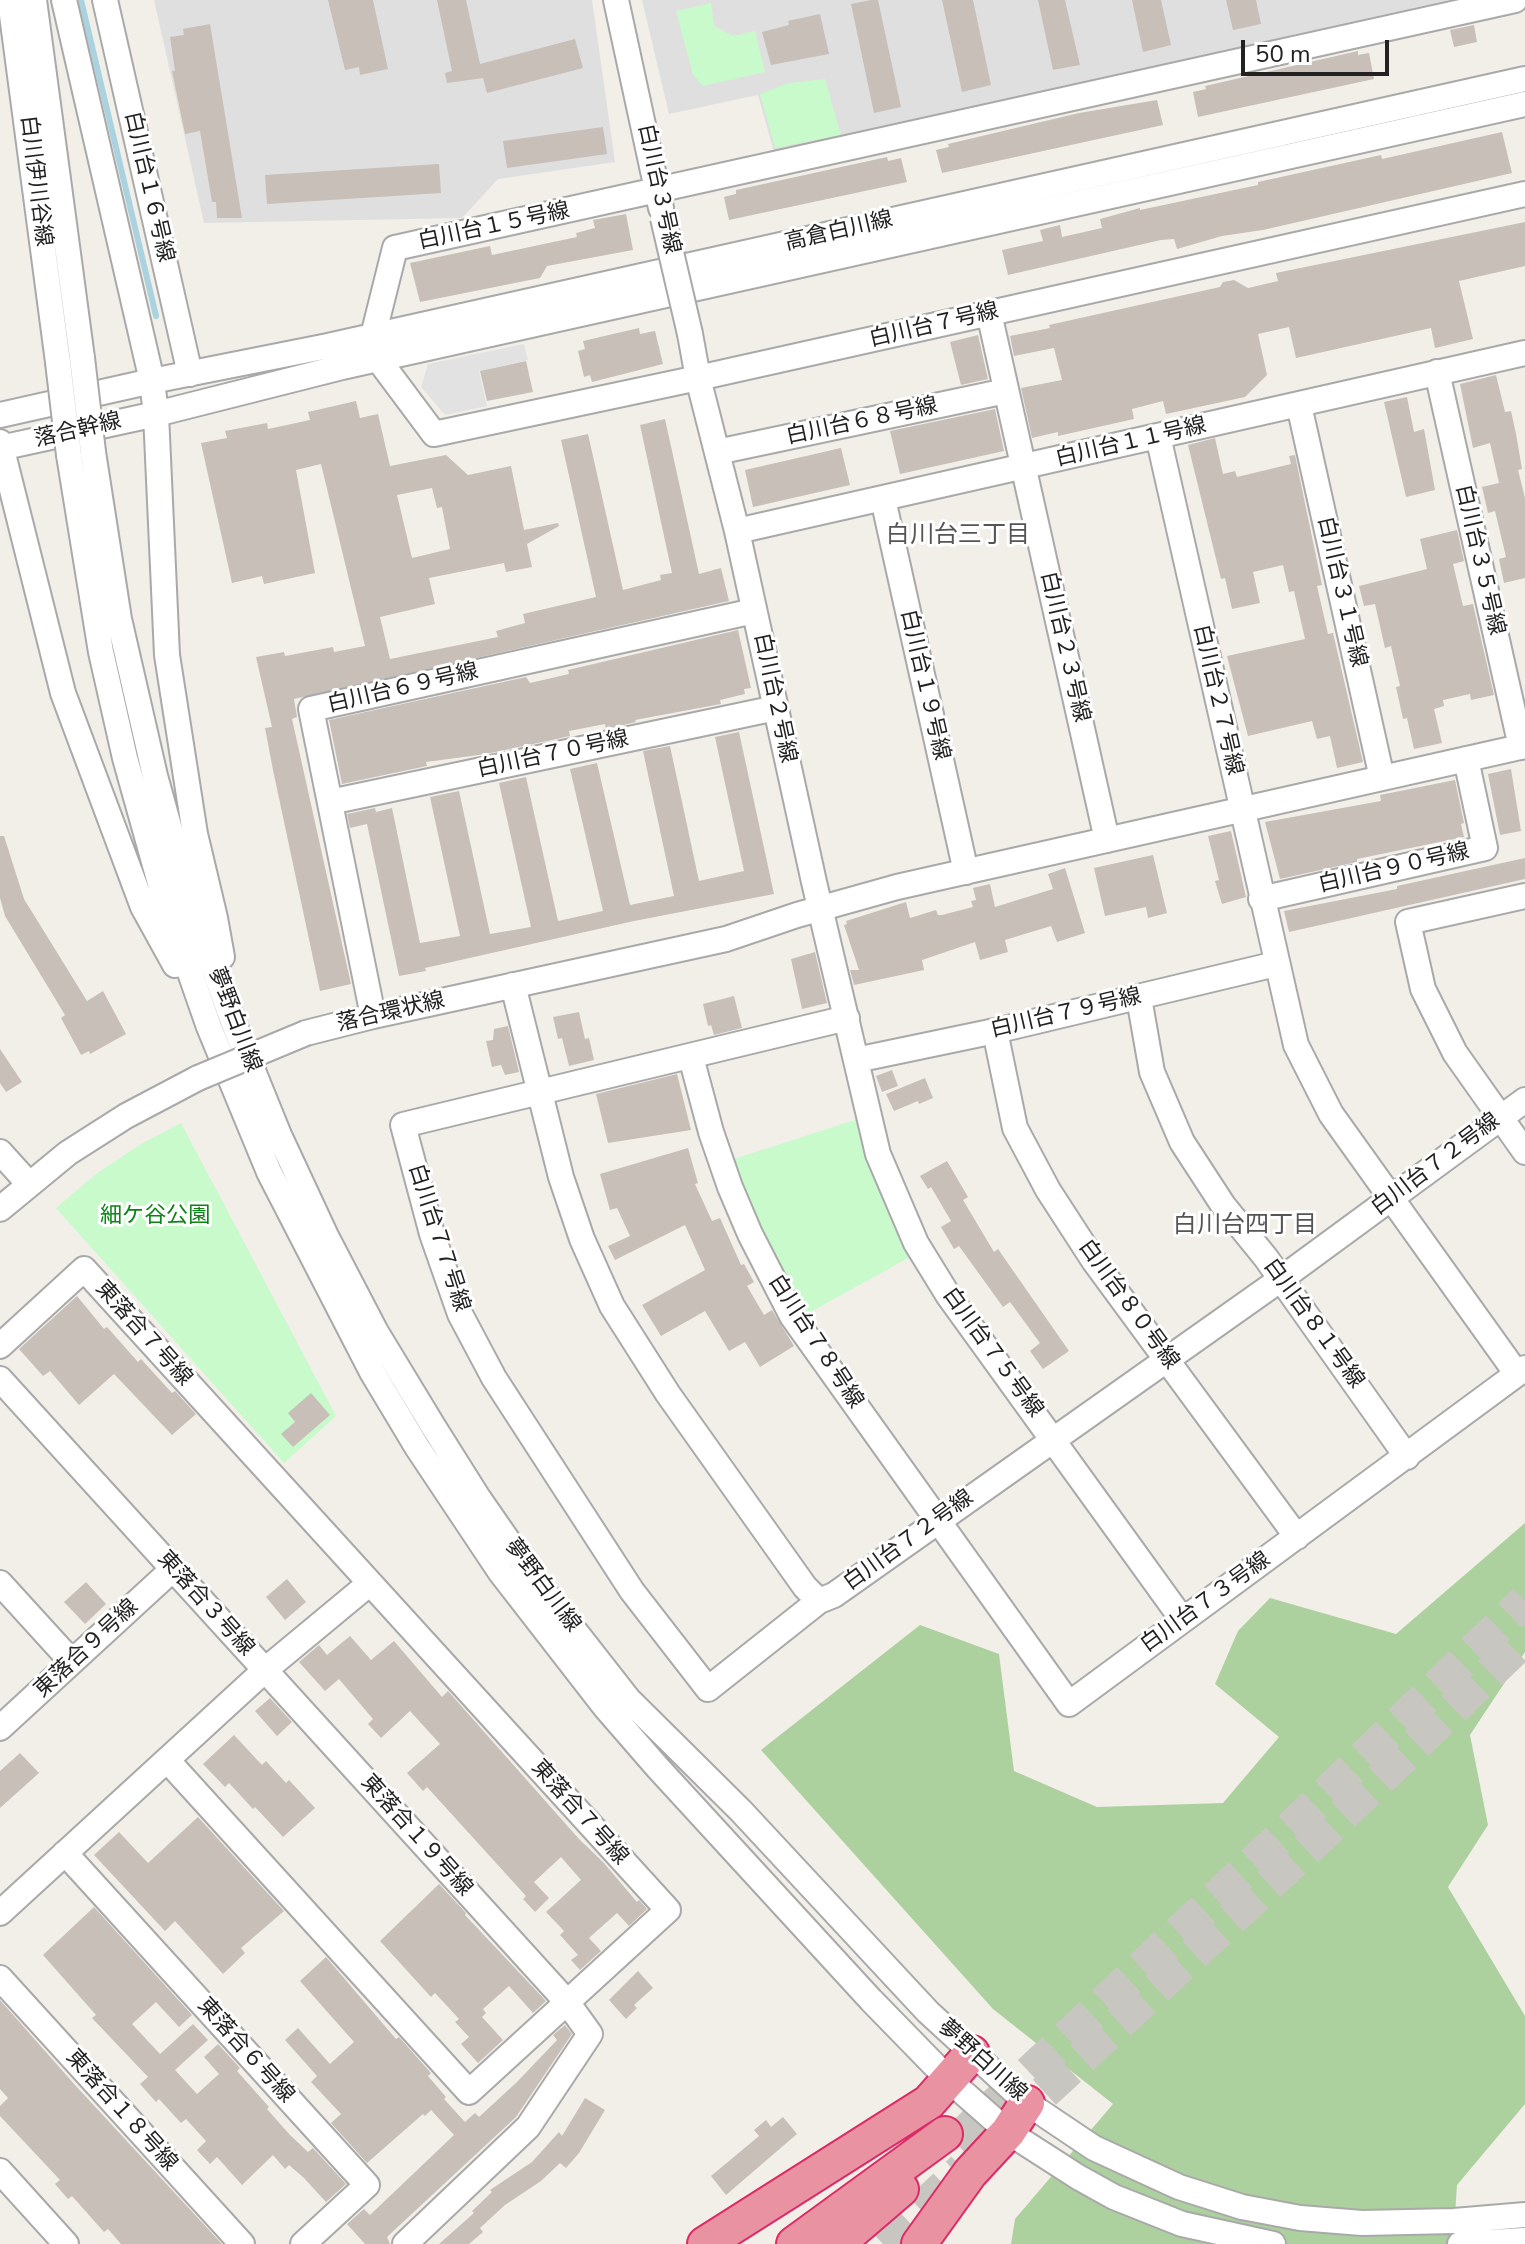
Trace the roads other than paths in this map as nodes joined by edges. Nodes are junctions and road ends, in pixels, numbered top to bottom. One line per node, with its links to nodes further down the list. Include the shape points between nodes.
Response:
1 (10, 0): 14 (street, 白川伊川谷線)
2 (34, 0): 14 (street, 白川伊川谷線)
3 (64, 0): 18 (street)
4 (105, 0): 16 (street, 白川台１６号線)
5 (616, 0): 9 (street, 白川台３号線)
6 (1515, 0): 9 (street)
7 (1525, 79): 12 (street, 高倉白川線)
8 (1525, 104): 12 (street, 高倉白川線)
9 (659, 192): 12 (street, 白川台１５号線, via 395,248); 17 (street, 白川台３号線, bridge)
10 (1525, 194): 11 (street, 白川台７号線)
11 (989, 313): 17 (street, 白川台７号線); 20 (street, 白川台２３号線)
12 (375, 348): 16 (street, 高倉白川線); 17 (street, 白川台７号線, via 434,434); 19 (street, 高倉白川線)
13 (1525, 353): 15 (street, 白川台１１号線)
14 (70, 360): 28 (street, bridge)
15 (1437, 372): 21 (street, 白川台１１号線); 34 (street, 白川台３５号線)
16 (190, 374): 18 (street, 高倉白川線)
17 (698, 378): 27 (street, 白川台２号線)
18 (152, 381): 22 (street); 23 (street, 落合幹線)
19 (277, 382): 22 (street, 落合幹線)
20 (1006, 391): 27 (street, 白川台６８号線); 29 (street, 白川台２３号線)
21 (1299, 405): 24 (street, 白川台１１号線); 36 (street, 白川台３１号線)
22 (156, 414): 26 (street, 落合幹線); 49 (street, via 167,655)
23 (0, 415)
24 (1158, 436): 29 (street, 白川台１１号線); 38 (street, 白川台２７号線)
25 (0, 442): 26 (street)
26 (0, 448): 50 (street, via 63,693 143,907)
27 (717, 452): 31 (street, 白川台２号線)
28 (81, 453): 49 (street, 夢野白川線, via 138,710 189,898); 50 (street, 夢野白川線, via 101,652 165,901)
29 (1024, 467): 30 (street, 白川台１１号線); 39 (street, 白川台２３号線)
30 (883, 499): 31 (street, 白川台１１号線); 40 (street, 白川台１９号線)
31 (737, 531): 32 (street, 白川台２号線)
32 (754, 611): 33 (street, 白川台２号線); 37 (street, 白川台６９号線, via 311,709)
33 (776, 708): 37 (street, 白川台７０号線); 43 (street, 白川台２号線)
34 (1523, 747): 35 (street, 落合環状線)
35 (1466, 759): 36 (street, 落合環状線); 42 (street, 白川台９０号線, via 1485,848)
36 (1382, 778): 38 (street, 落合環状線)
37 (330, 802): 47 (street, 白川台６９号線)
38 (1241, 809): 39 (street, 落合環状線); 42 (street, 白川台２７号線)
39 (1107, 840): 40 (street, 落合環状線)
40 (966, 872): 43 (street, 落合環状線)
41 (1525, 896): 56 (street, via 1408,922 1423,989 1455,1053)
42 (1261, 899): 44 (street, 白川台２７号線)
43 (822, 910): 45 (street, 落合環状線, via 726,939); 48 (street, 白川台２号線)
44 (1276, 964): 46 (street, 白川台７９号線); 60 (street, 白川台２７号線, via 1296,1045 1331,1114)
45 (513, 985): 47 (street, 落合環状線); 54 (street, 白川台７２号線)
46 (1141, 1008): 51 (street, 白川台７９号線); 62 (street, 白川台８１号線, via 1152,1072 1182,1142)
47 (373, 1016): 59 (street, 落合環状線, bridge, via 306,1033 198,1078 126,1116)
48 (847, 1018): 52 (street, 白川台７７号線); 53 (street, 白川台７５号線)
49 (232, 1019): 84 (street, 夢野白川線, via 279,1135 376,1332 538,1584 650,1722)
50 (209, 1027): 85 (street, 夢野白川線, via 311,1258 417,1447 501,1573 658,1768)
51 (998, 1042): 53 (street, 白川台７９号線); 64 (street, 白川台８０号線, via 1015,1128 1048,1190)
52 (691, 1057): 54 (street, 白川台７７号線); 69 (street, 白川台７８号線, via 730,1187 777,1289)
53 (856, 1060): 67 (street, 白川台７５号線, via 878,1154 916,1243)
54 (540, 1094): 74 (street, 白川台７２号線, via 569,1202 612,1306 668,1394); 74 (street, 白川台７７号線, via 403,1125 460,1314 494,1378 632,1591 708,1689)
55 (1525, 1100): 56 (street, 白川台７２号線)
56 (1501, 1117): 58 (street); 60 (street, 白川台７２号線)
57 (0, 1152): 59 (street)
58 (1525, 1152)
59 (29, 1184): 61 (street, 落合環状線)
60 (1392, 1199): 62 (street, 白川台７２号線); 65 (street, 白川台２７号線)
61 (0, 1209)
62 (1281, 1279): 64 (street, 白川台７２号線); 68 (street, 白川台８１号線)
63 (0, 1346): 73 (street, 東落合７号線, via 84,1269)
64 (1167, 1358): 67 (street, 白川台７２号線); 70 (street, 白川台８０号線)
65 (1521, 1371): 68 (street, 白川台７３号線)
66 (0, 1379): 71 (street, 東落合３号線)
67 (1053, 1438): 69 (street, 白川台７２号線); 75 (street, 白川台７５号線)
68 (1407, 1457): 70 (street, 白川台７３号線)
69 (937, 1521): 74 (street, 白川台７２号線); 75 (street, 白川台７３号線, via 1069,1704)
70 (1297, 1537): 75 (street, 白川台７３号線)
71 (173, 1569): 76 (street, 東落合９号線); 77 (street, 東落合３号線)
72 (0, 1583): 76 (street)
73 (370, 1583): 77 (street); 83 (street, 東落合７号線, via 668,1910)
74 (819, 1601)
75 (1182, 1619)
76 (72, 1662): 78 (street, 東落合９号線)
77 (265, 1670): 79 (street, 東落合３号線); 83 (street, 東落合１９号線)
78 (0, 1728)
79 (167, 1760): 80 (street, 東落合３号線); 83 (street, 東落合７号線, via 469,2092)
80 (65, 1853): 81 (street, 東落合３号線); 93 (street, 東落合６号線, via 367,2185)
81 (0, 1913)
82 (0, 1978): 92 (street, 東落合１８号線)
83 (567, 2002): 94 (street, 東落合１９号線, via 590,2034 528,2127)
84 (972, 2053): 85 (highway); 86 (street, 夢野白川線)
85 (950, 2081): 87 (street, 夢野白川線); 95 (highway, via 929,2102)
86 (1027, 2103): 87 (highway); 89 (street, 夢野白川線, via 1094,2148 1137,2169 1242,2207 1362,2223)
87 (1008, 2132): 98 (highway, via 970,2173); 99 (street, 夢野白川線, via 1114,2197 1182,2224)
88 (0, 2171): 91 (street)
89 (1525, 2215)
90 (1525, 2240): 100 (street)
91 (66, 2244)
92 (242, 2244)
93 (303, 2244)
94 (405, 2244)
95 (705, 2244)
96 (794, 2244): 97 (highway, via 950,2138)
97 (837, 2244)
98 (919, 2244)
99 (1273, 2244)
100 (1460, 2244)

